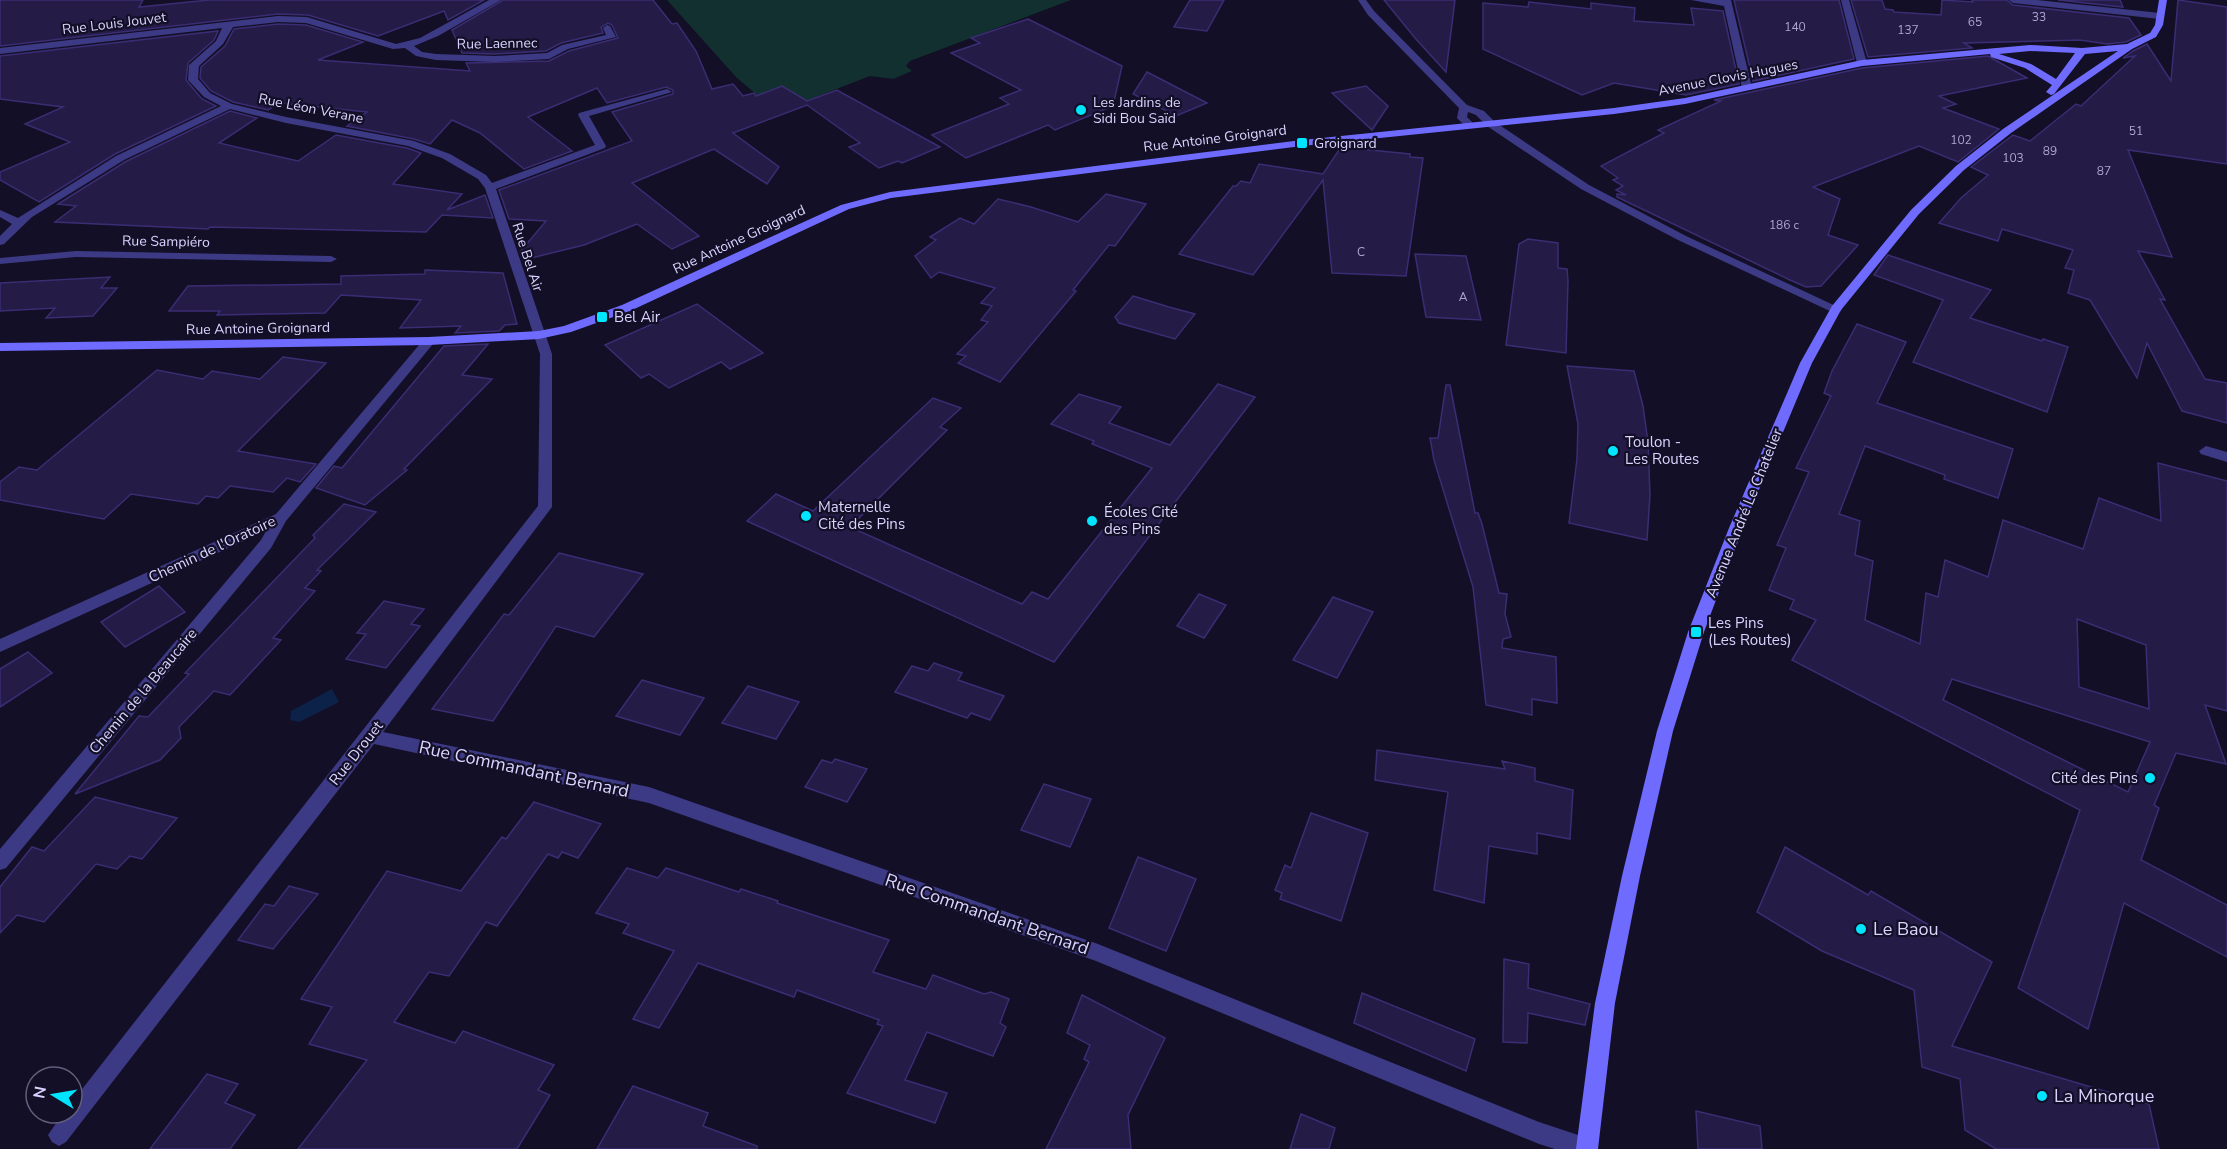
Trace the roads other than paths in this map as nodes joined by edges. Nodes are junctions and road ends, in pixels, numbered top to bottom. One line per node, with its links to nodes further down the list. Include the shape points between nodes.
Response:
1 (497, 0): 11 (street, via 465,13)
2 (1362, 0): 24 (street)
3 (1695, 0): 7 (street)
4 (1845, 0): 17 (street)
5 (2013, 0): 8 (street)
6 (2163, 0): 8 (main road, Avenue Clovis Hugues)
7 (1728, 2): 20 (street)
8 (2160, 16): 12 (main road, Avenue Clovis Hugues, via 2153,35)
9 (231, 24): 11 (street, Rue Louis Jouvet, via 307,20 396,48); 13 (street, Rue Louis Jouvet); 22 (street, Rue Léon Verane, via 220,42 194,65 193,80 207,95)
10 (607, 28): 11 (street, Rue Laennec, via 611,37 565,47 549,56 436,57 419,54)
11 (410, 47)
12 (2129, 47): 14 (main road, Avenue Clovis Hugues); 18 (main road, Avenue André Le Chatelier)
13 (0, 51)
14 (2082, 51): 15 (main road, Avenue Clovis Hugues, via 2030,48); 16 (main road, Avenue Clovis Hugues, via 2048,56); 18 (main road); 19 (main road, Avenue André Le Chatelier)
15 (1970, 54): 16 (main road, Avenue Clovis Hugues); 17 (main road, Avenue Clovis Hugues)
16 (1991, 55): 19 (main road, via 2028,66)
17 (1862, 63): 20 (main road, Avenue Clovis Hugues)
18 (2090, 74): 23 (main road, Avenue André Le Chatelier)
19 (2057, 84): 23 (main road, Avenue André Le Chatelier)
20 (1747, 88): 25 (main road, Avenue Clovis Hugues, via 1626,109)
21 (667, 92): 27 (street, via 583,115 601,146)
22 (229, 106): 27 (street, Rue Léon Verane, via 410,143 446,156 482,177); 29 (street, via 120,158)
23 (2040, 106): 33 (main road, Avenue André Le Chatelier, via 1960,168 1915,212)
24 (1464, 107): 25 (street, via 1480,113); 26 (street, via 1462,118)
25 (1491, 124): 26 (main road, Rue Antoine Groignard); 33 (street, via 1585,188)
26 (1471, 126): 34 (main road, Rue Antoine Groignard, via 890,195 845,207 610,314)
27 (490, 187): 34 (street, Rue Bel Air)
28 (0, 213): 29 (street)
29 (19, 223): 30 (street)
30 (0, 242)
31 (331, 259): 32 (street, Rue Sampiéro, via 76,254)
32 (0, 261)
33 (1836, 309): 44 (main road, Avenue André Le Chatelier, via 1806,363 1736,528 1696,632 1665,731 1605,1003)
34 (538, 335): 35 (main road, Rue Antoine Groignard); 41 (street, Rue Drouet, via 546,354 545,507)
35 (429, 341): 36 (main road, Rue Antoine Groignard); 39 (street, Chemin de l'Oratoire)
36 (0, 347)
37 (2206, 451): 38 (street)
38 (2227, 457)
39 (281, 518): 40 (street, Chemin de l'Oratoire); 42 (street, Chemin de la Beaucaire, via 266,544)
40 (0, 646)
41 (370, 736): 43 (street, Rue Drouet); 44 (street, Rue Commandant Bernard, via 649,795 1098,953 1539,1133)
42 (0, 862)
43 (59, 1135)
44 (1587, 1149)

